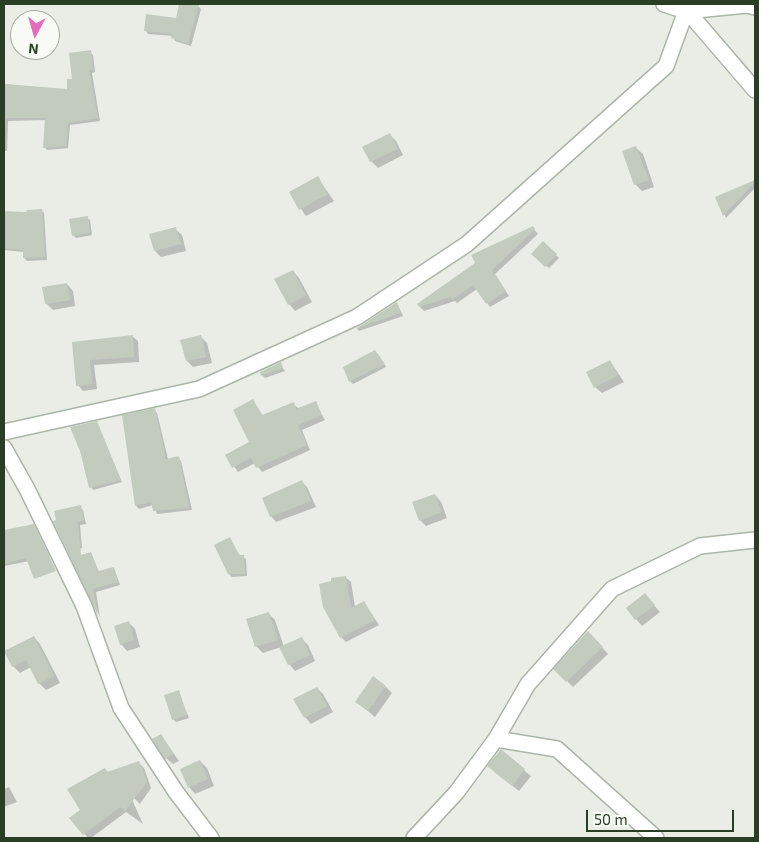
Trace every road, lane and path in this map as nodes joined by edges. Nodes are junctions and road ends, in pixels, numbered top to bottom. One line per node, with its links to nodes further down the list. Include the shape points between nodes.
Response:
1 (664, 4): 2 (street)
2 (684, 7): 3 (street); 4 (street); 5 (street, via 666,66 467,244 357,317 198,389)
3 (755, 7)
4 (755, 90)
5 (4, 432)
6 (4, 448): 9 (street, via 84,606 121,708 176,792)
7 (755, 540): 8 (street, via 700,546 612,590 528,684)
8 (496, 739): 10 (street, via 456,793); 11 (street, via 558,749)
9 (211, 838)
10 (414, 838)
11 (656, 838)

